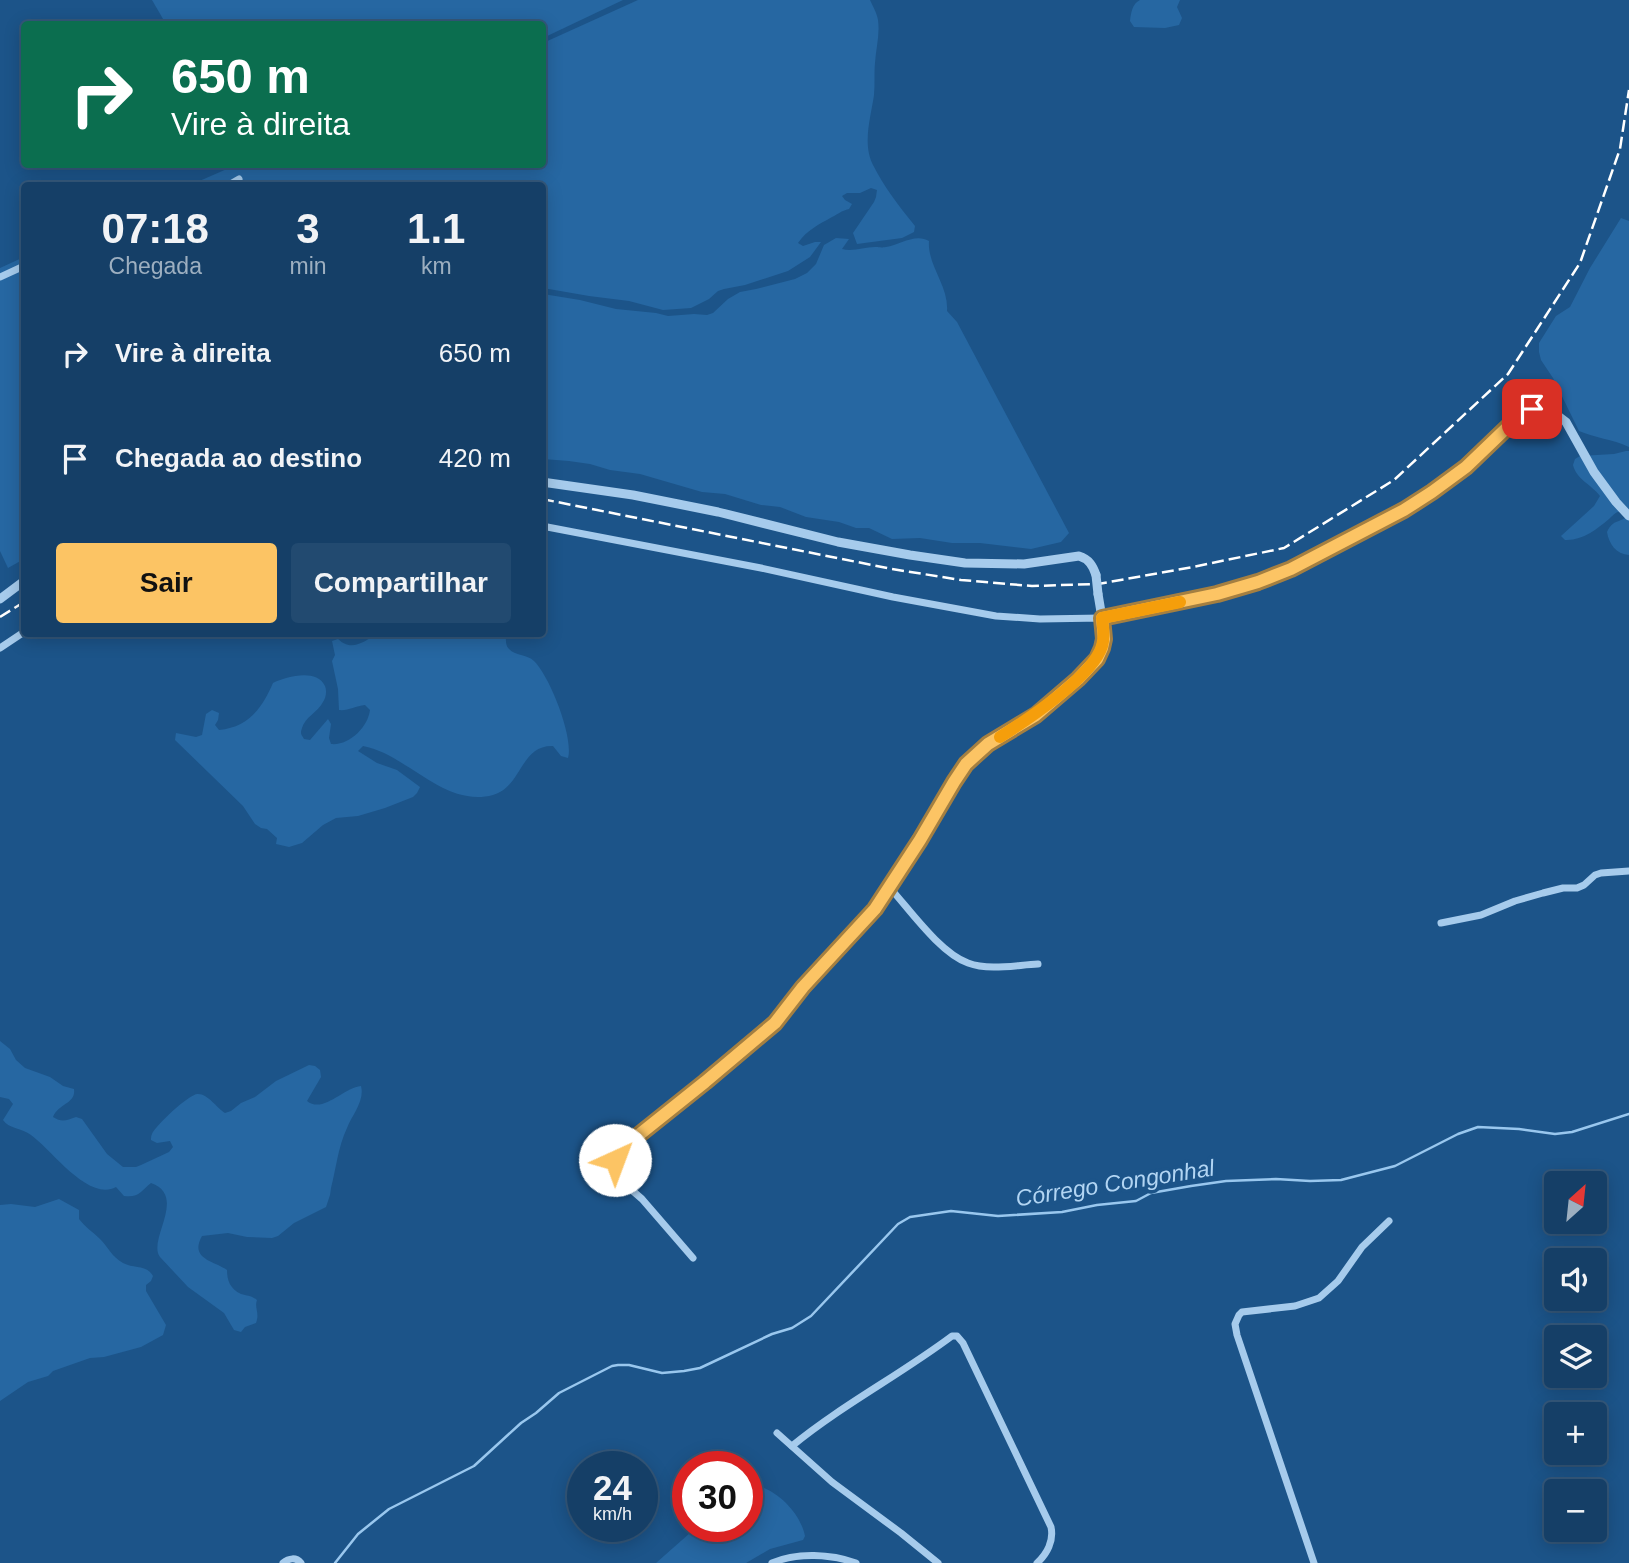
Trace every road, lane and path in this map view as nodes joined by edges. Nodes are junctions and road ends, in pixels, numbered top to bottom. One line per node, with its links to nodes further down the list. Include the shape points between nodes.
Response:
1 (239, 179): 2 (street)
2 (234, 182)
3 (21, 267): 4 (street)
4 (0, 277)
5 (546, 483): 10 (street, bridge, via 633,495 838,542 965,563 1024,564 1079,556 1091,564 1096,575)
6 (1629, 516): 10 (street, via 1594,472 1566,422 1553,412 1532,409 1432,492 1291,569 1217,594)
7 (546, 527): 10 (street, via 996,616)
8 (21, 583): 9 (street)
9 (0, 599)
10 (1102, 618): 14 (street, via 1104,639 1097,659 1036,715 988,744 966,764)
11 (21, 634): 12 (street)
12 (0, 648)
13 (1629, 872): 15 (street, via 1601,873 1577,888 1543,893 1481,915)
14 (890, 888): 16 (street, via 937,941 968,963); 18 (street, via 775,1023 616,1155 619,1179)
15 (1441, 923)
16 (1038, 964)
17 (1389, 1221): 27 (street, via 1327,1292 1295,1306 1242,1312 1235,1324)
18 (693, 1258)
19 (777, 1433): 20 (street)
20 (792, 1446): 25 (street); 26 (street, via 818,1424 957,1336 1051,1527 1052,1539)
21 (283, 1563): 22 (street, via 296,1559)
22 (302, 1563)
23 (772, 1563): 24 (street, via 804,1555)
24 (856, 1563)
25 (938, 1563)
26 (1037, 1563)
27 (1314, 1563)

